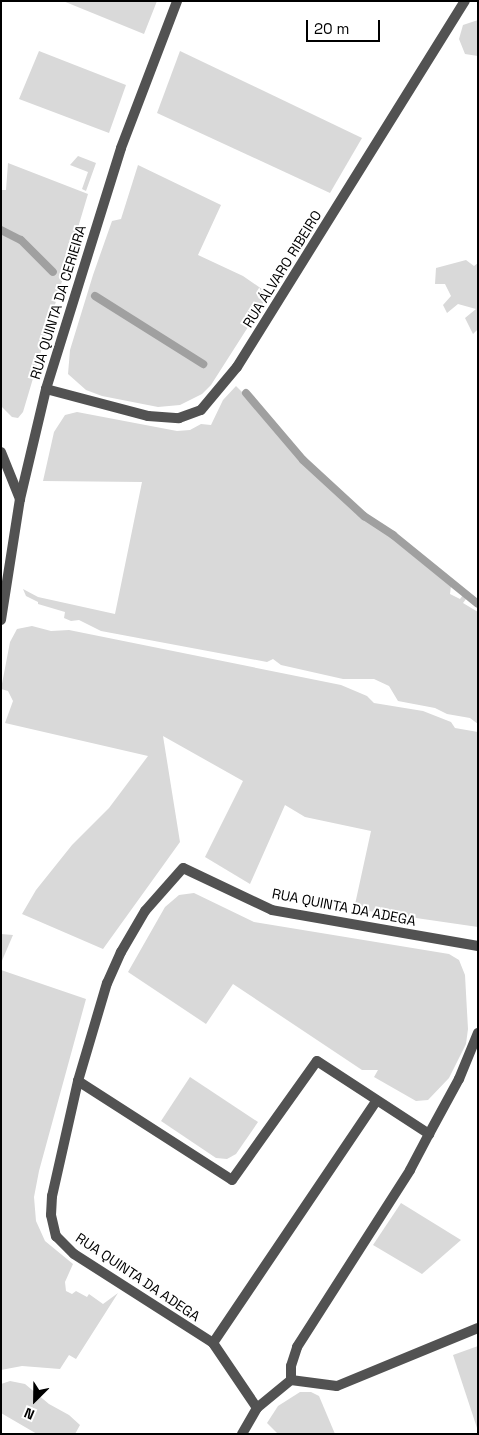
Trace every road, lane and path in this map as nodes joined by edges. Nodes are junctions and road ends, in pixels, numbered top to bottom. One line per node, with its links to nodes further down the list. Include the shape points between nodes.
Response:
1 (177, 1): 3 (street, RUA QUINTA DA CERIEIRA, via 121,148)
2 (465, 1): 3 (street, RUA ÁLVARO RIBEIRO, via 237,367 201,410 179,418 148,416)
3 (46, 389): 5 (street, RUA QUINTA DA CERIEIRA)
4 (1, 452): 5 (street)
5 (20, 499): 6 (street, RUA QUINTA DA CERIEIRA)
6 (3, 608): 7 (street, RUA QUINTA DA CERIEIRA)
7 (1, 620)
8 (478, 946): 10 (street, RUA QUINTA DA ADEGA, via 272,910 183,868 145,911 121,952 107,983)
9 (478, 1033): 12 (street)
10 (78, 1081): 11 (street, via 232,1180 317,1061); 14 (street, RUA QUINTA DA ADEGA, via 52,1196 51,1215 56,1236 74,1254)
11 (376, 1101): 12 (street); 14 (street)
12 (429, 1134): 15 (street, via 410,1170 297,1347 291,1366)
13 (478, 1328): 15 (street, via 337,1386)
14 (213, 1343): 16 (street)
15 (291, 1380): 16 (street)
16 (257, 1408): 17 (street)
17 (242, 1434)

